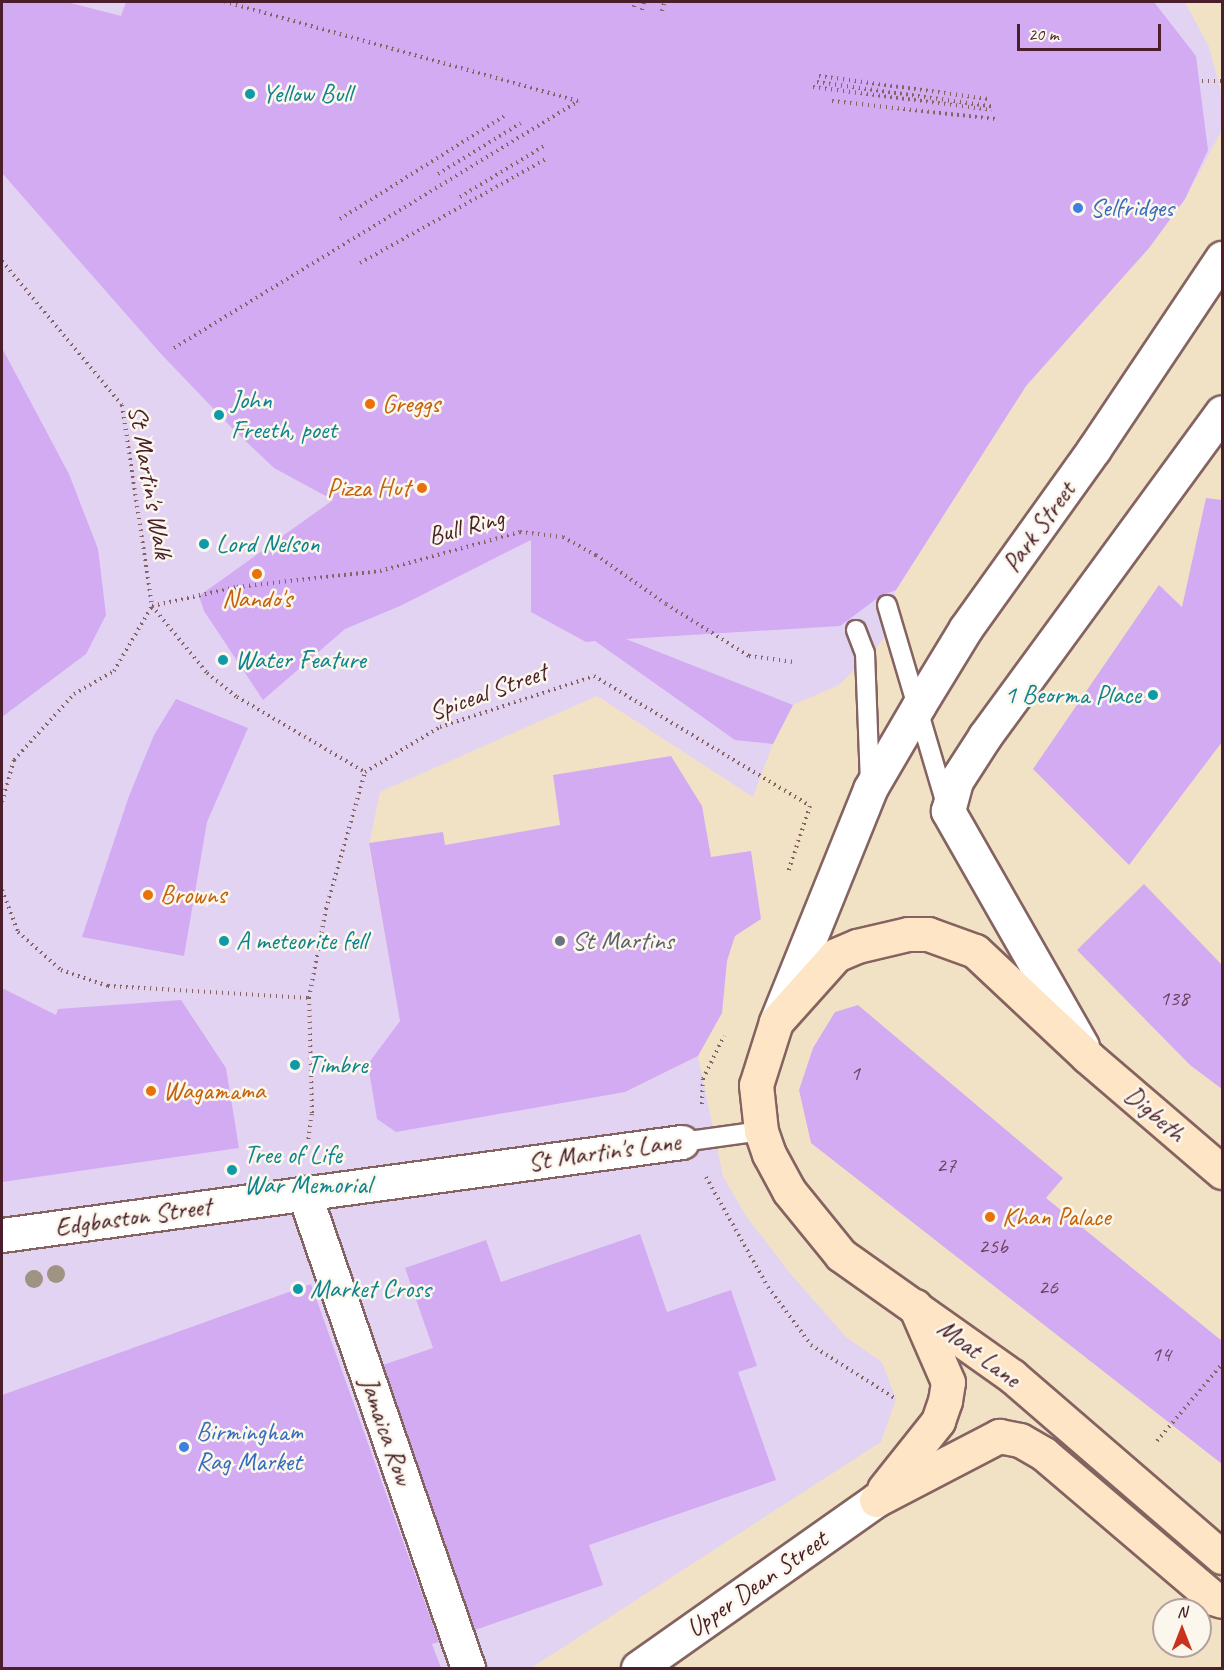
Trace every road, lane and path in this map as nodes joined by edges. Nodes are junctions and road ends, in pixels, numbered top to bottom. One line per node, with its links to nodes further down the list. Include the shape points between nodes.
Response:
1 (225, 2): 26 (path, via 578,101)
2 (635, 2): 5 (path)
3 (644, 2): 6 (path)
4 (664, 3): 7 (path)
5 (634, 7)
6 (642, 10)
7 (662, 11)
8 (819, 76): 13 (path)
9 (1202, 81): 10 (path)
10 (1222, 81)
11 (817, 82): 12 (path, via 991,108)
12 (813, 87)
13 (990, 99)
14 (832, 101): 16 (path)
15 (506, 115): 22 (path)
16 (995, 119)
17 (521, 123): 20 (path)
18 (544, 146): 21 (path)
19 (548, 158): 25 (path)
20 (438, 174)
21 (460, 197)
22 (340, 219)
23 (1222, 258): 32 (street, Park Street, via 1101,440 966,628)
24 (2, 261): 29 (path, St Martin's Walk, via 122,405)
25 (360, 263)
26 (174, 348)
27 (1222, 412): 36 (street, via 985,736 956,781)
28 (887, 605): 32 (lane)
29 (152, 606): 31 (path, Bull Ring, via 237,588 380,571 520,532 563,537 588,550 749,656); 33 (path, via 207,673 237,697); 35 (path, via 114,671 74,694 14,760)
30 (856, 630): 34 (lane, via 865,654)
31 (795, 662)
32 (919, 705): 34 (street); 36 (lane)
33 (365, 772): 37 (path, Spiceal Street, via 440,727 594,676 810,806); 39 (path, via 326,909)
34 (870, 789): 40 (street)
35 (2, 802)
36 (948, 811): 41 (street)
37 (801, 834)
38 (2, 891): 39 (path, via 18,932 61,970 108,986)
39 (309, 998): 46 (path, via 312,1113)
40 (776, 1022): 41 (main road, via 836,955 908,934 928,934 975,951); 42 (main road, via 756,1085)
41 (1088, 1057): 44 (main road, Digbeth)
42 (761, 1131): 43 (lane, St Martin's Lane); 48 (main road, Moat Lane, via 789,1191 842,1255)
43 (682, 1142): 45 (street, St Martin's Lane)
44 (1222, 1172)
45 (335, 1189): 46 (street, Edgbaston Street)
46 (303, 1193): 47 (street, Edgbaston Street); 54 (street, Jamaica Row)
47 (2, 1234)
48 (914, 1304): 51 (main road, via 948,1382 945,1401 938,1421); 52 (main road, Moat Lane, via 1070,1423)
49 (1222, 1364): 50 (path)
50 (1157, 1441)
51 (876, 1500): 53 (main road, via 999,1436 1020,1440 1044,1454 1213,1598); 55 (street, Upper Dean Street)
52 (1222, 1557)
53 (1222, 1601)
54 (468, 1668)
55 (638, 1668)

